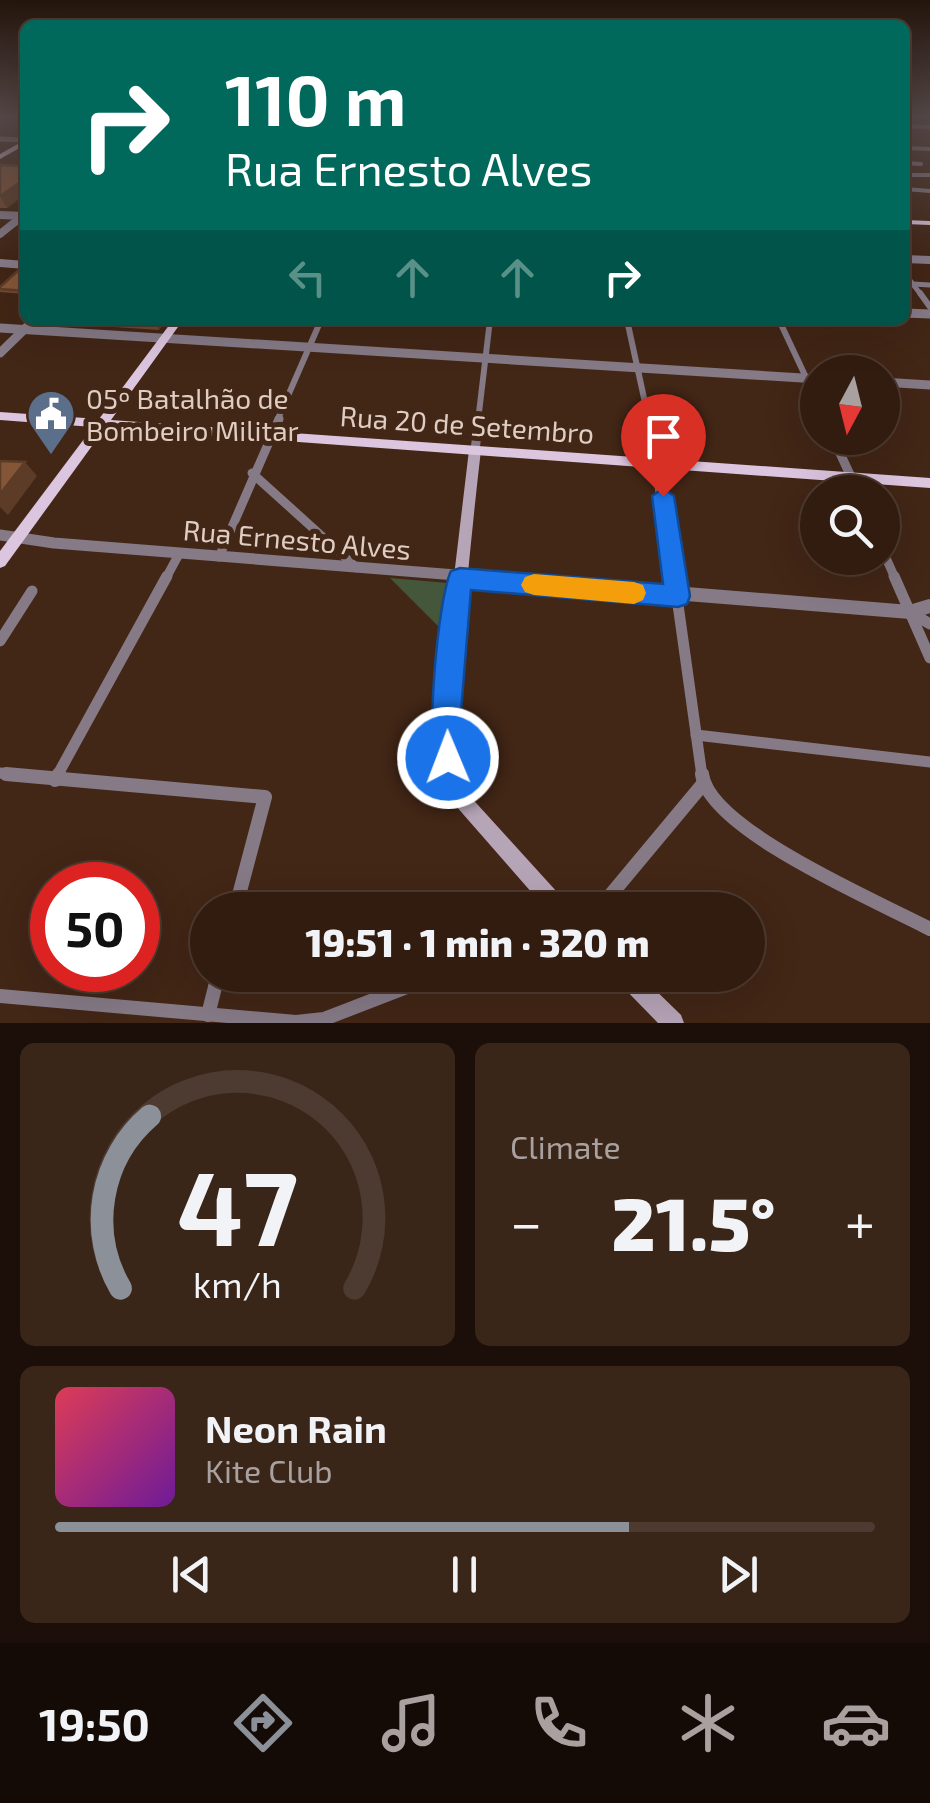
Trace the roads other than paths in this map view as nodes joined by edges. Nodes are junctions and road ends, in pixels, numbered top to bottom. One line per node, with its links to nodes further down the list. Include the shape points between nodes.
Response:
1 (916, 164): 2 (street)
2 (920, 164)
3 (20, 218): 4 (street)
4 (0, 234)
5 (910, 285): 6 (street)
6 (930, 310)
7 (29, 325): 14 (street)
8 (174, 325): 15 (main road)
9 (319, 325): 16 (street)
10 (489, 325): 19 (street)
11 (628, 325): 20 (street)
12 (783, 325): 18 (street)
13 (0, 328): 14 (street)
14 (24, 330): 15 (street); 17 (street)
15 (164, 339): 16 (street); 25 (main road)
16 (308, 348): 19 (street); 26 (street)
17 (0, 353)
18 (800, 357)
19 (486, 359): 20 (street); 27 (street)
20 (638, 368): 21 (street); 28 (street)
21 (800, 378)
22 (900, 383): 23 (street)
23 (930, 385)
24 (0, 416): 25 (main road, Rua 20 de Setembro)
25 (102, 424): 26 (main road, Rua 20 de Setembro); 34 (main road)
26 (269, 435): 27 (main road, Rua 20 de Setembro); 29 (street)
27 (474, 450): 28 (main road, Rua 20 de Setembro); 41 (main road)
28 (658, 463): 30 (main road, Rua 20 de Setembro); 43 (street)
29 (252, 473): 37 (street); 39 (street)
30 (823, 475)
31 (900, 481): 32 (main road, Rua 20 de Setembro)
32 (930, 483)
33 (0, 534): 34 (street, Rua Ernesto Alves)
34 (16, 540): 35 (street, Rua Ernesto Alves); 36 (street, Rua Ernesto Alves); 38 (main road)
35 (0, 544)
36 (179, 554): 37 (street, Rua Ernesto Alves); 52 (street)
37 (219, 557): 39 (street, Rua Ernesto Alves)
38 (0, 562)
39 (357, 568): 41 (street, Rua Ernesto Alves)
40 (894, 575): 45 (street)
41 (460, 579): 43 (street, Rua Ernesto Alves); 56 (main road, via 446,711 452,783)
42 (32, 591): 47 (street)
43 (678, 596): 45 (street, Rua Ernesto Alves); 49 (street)
44 (930, 606): 45 (street)
45 (910, 612): 46 (street, Rua Ernesto Alves); 48 (street)
46 (930, 624)
47 (0, 641)
48 (930, 658)
49 (696, 734): 50 (street); 53 (street)
50 (930, 762)
51 (0, 773): 52 (street)
52 (55, 780): 54 (street)
53 (702, 784): 57 (street); 58 (street, via 756,838)
54 (264, 797): 55 (street)
55 (240, 892)
56 (544, 892)
57 (613, 892)
58 (930, 929)
59 (214, 992): 63 (street)
60 (394, 992): 63 (street, via 324,1019)
61 (641, 992): 64 (main road)
62 (0, 996): 63 (street)
63 (208, 1015)
64 (673, 1023)

